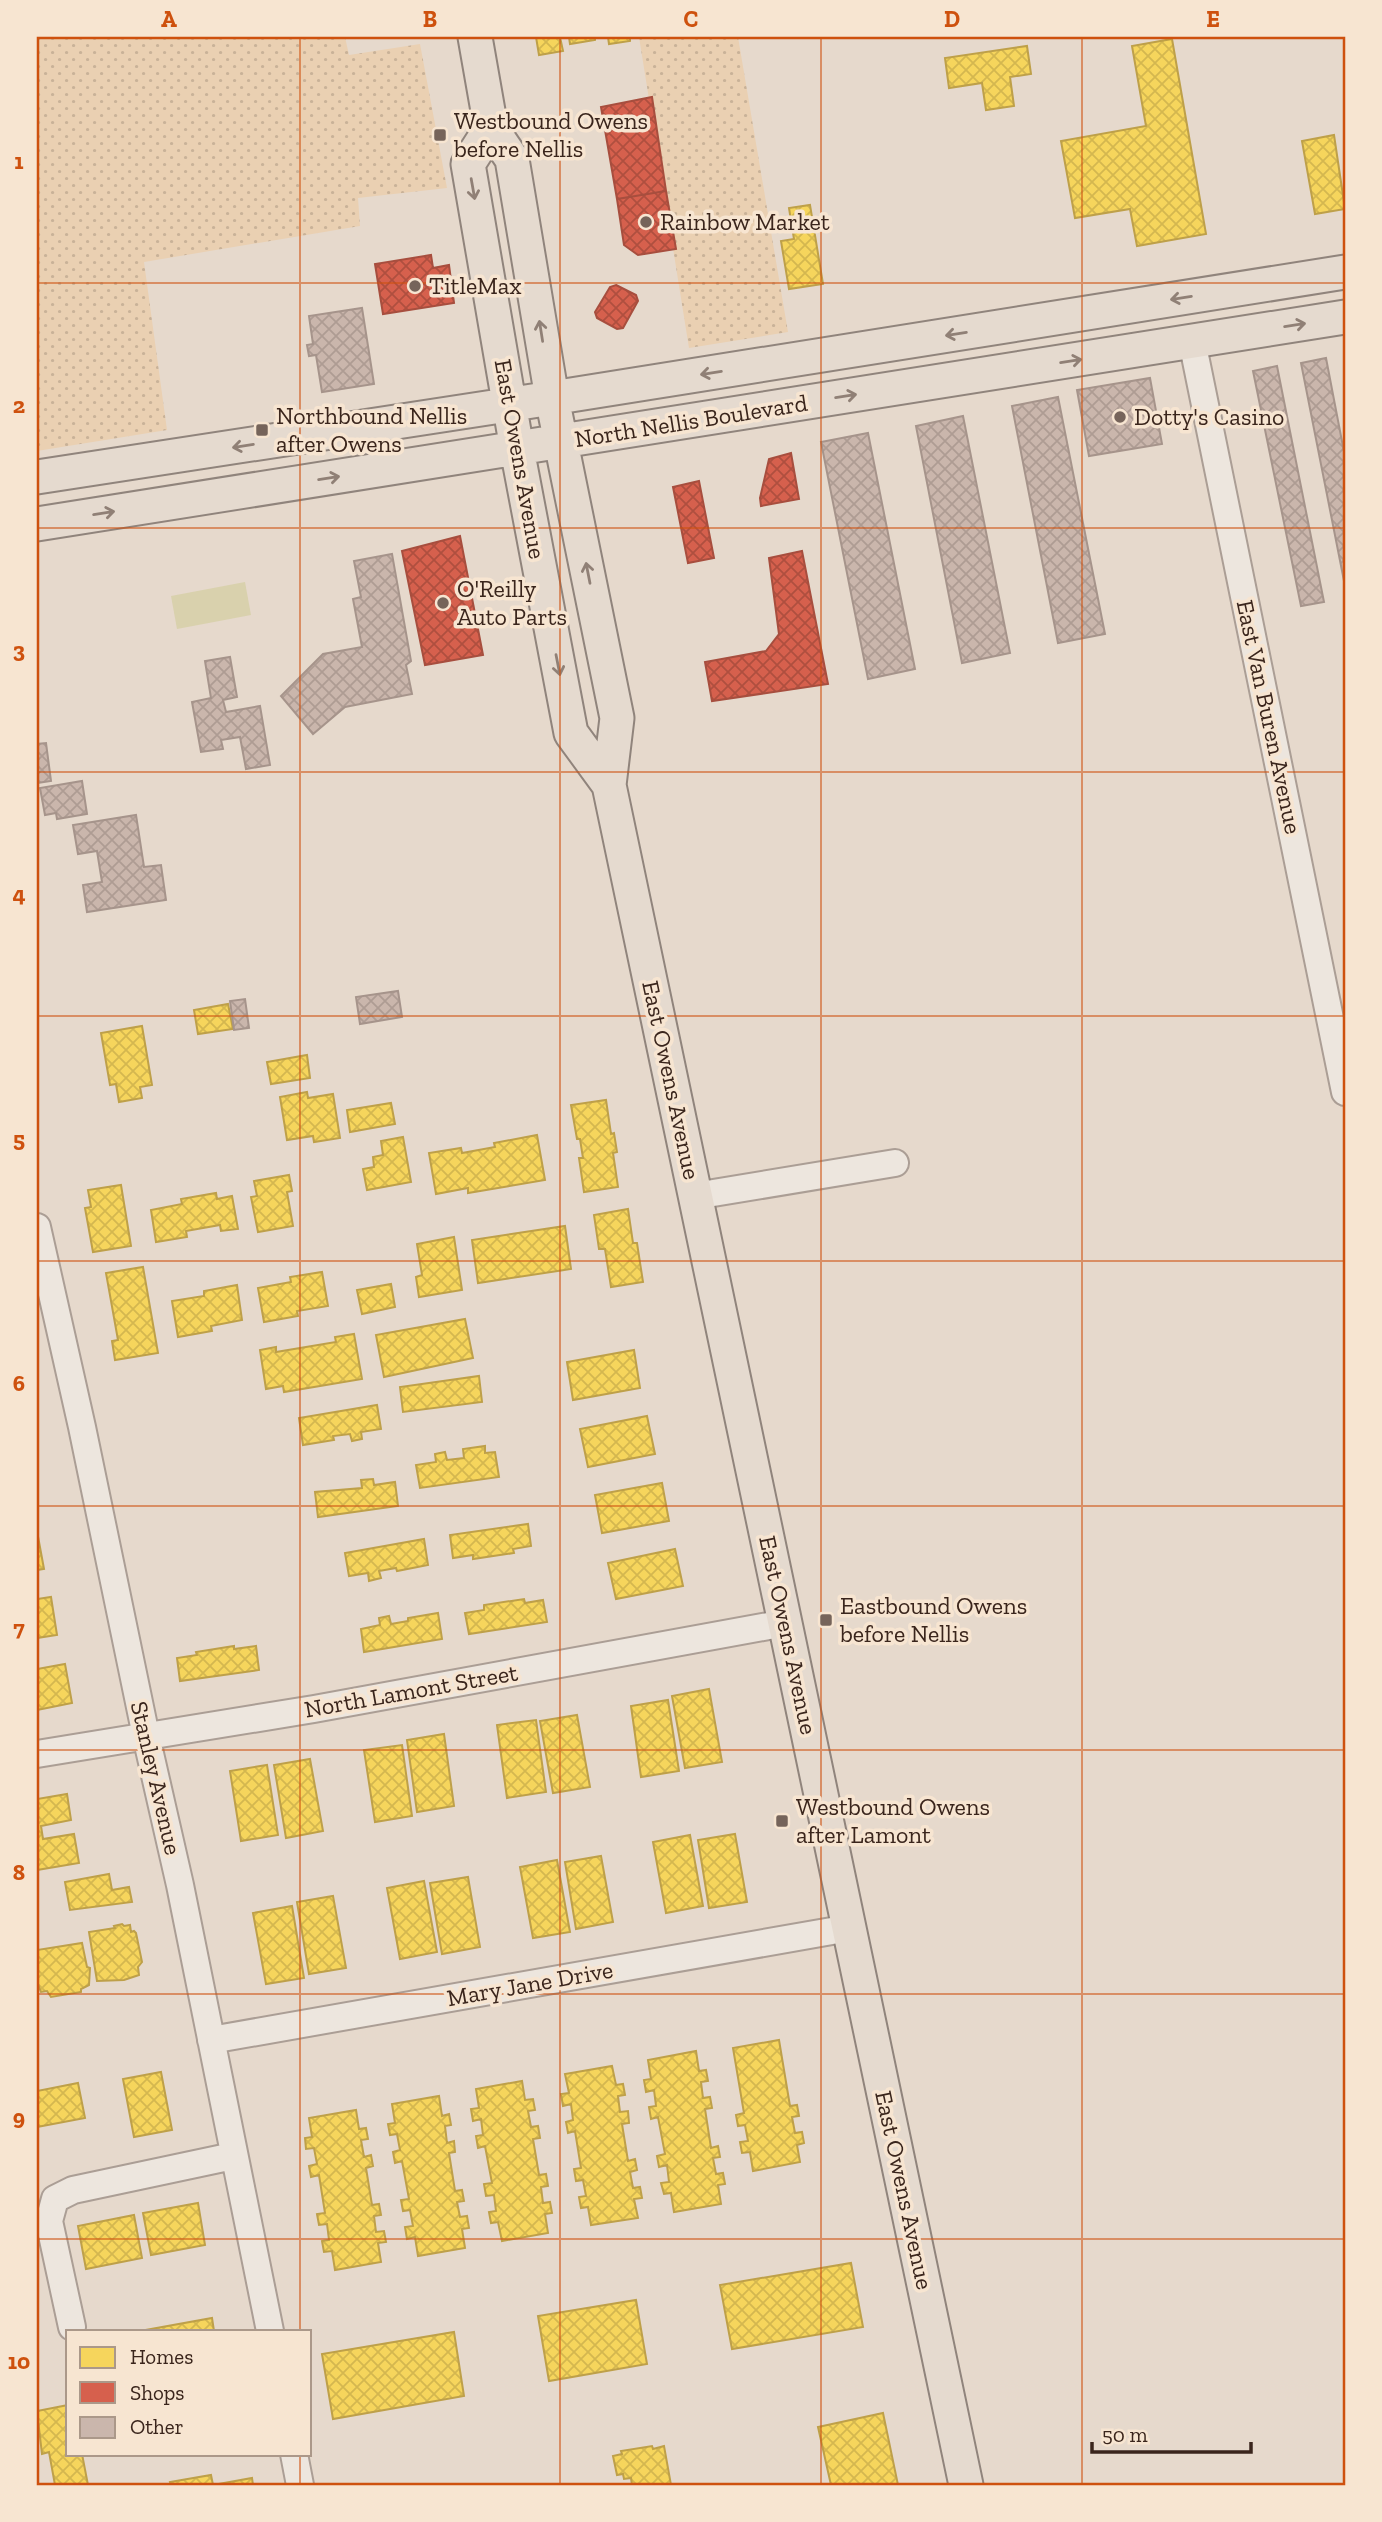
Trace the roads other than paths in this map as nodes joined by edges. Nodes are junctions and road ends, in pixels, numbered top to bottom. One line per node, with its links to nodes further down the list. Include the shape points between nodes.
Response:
1 (475, 37): 2 (main road, East Owens Avenue)
2 (491, 128): 7 (main road, East Owens Avenue, one-way to 2, via 512,159); 8 (main road, East Owens Avenue, one-way to 8, via 468,164)
3 (1345, 272): 7 (main road, North Nellis Boulevard, one-way to 7)
4 (1345, 279): 6 (main road, via 1324,291 1232,303 1205,319)
5 (1345, 317): 6 (main road, North Nellis Boulevard, one-way to 5)
6 (1192, 341): 9 (main road, North Nellis Boulevard, one-way to 6); 14 (street, East Van Buren Avenue)
7 (552, 398): 8 (main road, North Nellis Boulevard); 9 (main road, East Owens Avenue)
8 (509, 405): 10 (main road, East Owens Avenue); 11 (main road, North Nellis Boulevard, one-way to 11)
9 (561, 442): 10 (main road, North Nellis Boulevard); 13 (main road, East Owens Avenue, one-way to 9, via 617,718)
10 (517, 449): 12 (main road, North Nellis Boulevard, one-way to 10); 13 (main road, East Owens Avenue, one-way to 13, via 571,733)
11 (37, 477)
12 (37, 524)
13 (609, 785): 16 (main road, East Owens Avenue)
14 (1345, 1092)
15 (895, 1163): 16 (street)
16 (695, 1196): 18 (main road, East Owens Avenue)
17 (37, 1227): 19 (street, Stanley Avenue)
18 (785, 1623): 19 (street, North Lamont Street); 21 (main road, East Owens Avenue)
19 (146, 1737): 20 (street, North Lamont Street); 22 (street, Stanley Avenue)
20 (37, 1754)
21 (849, 1928): 22 (street, Mary Jane Drive); 28 (main road, East Owens Avenue)
22 (211, 2040): 23 (street, Stanley Avenue)
23 (233, 2157): 24 (street, via 73,2190 55,2199 49,2221); 25 (street, Stanley Avenue)
24 (72, 2328)
25 (270, 2330)
26 (294, 2456): 27 (street)
27 (300, 2485)
28 (966, 2485)

